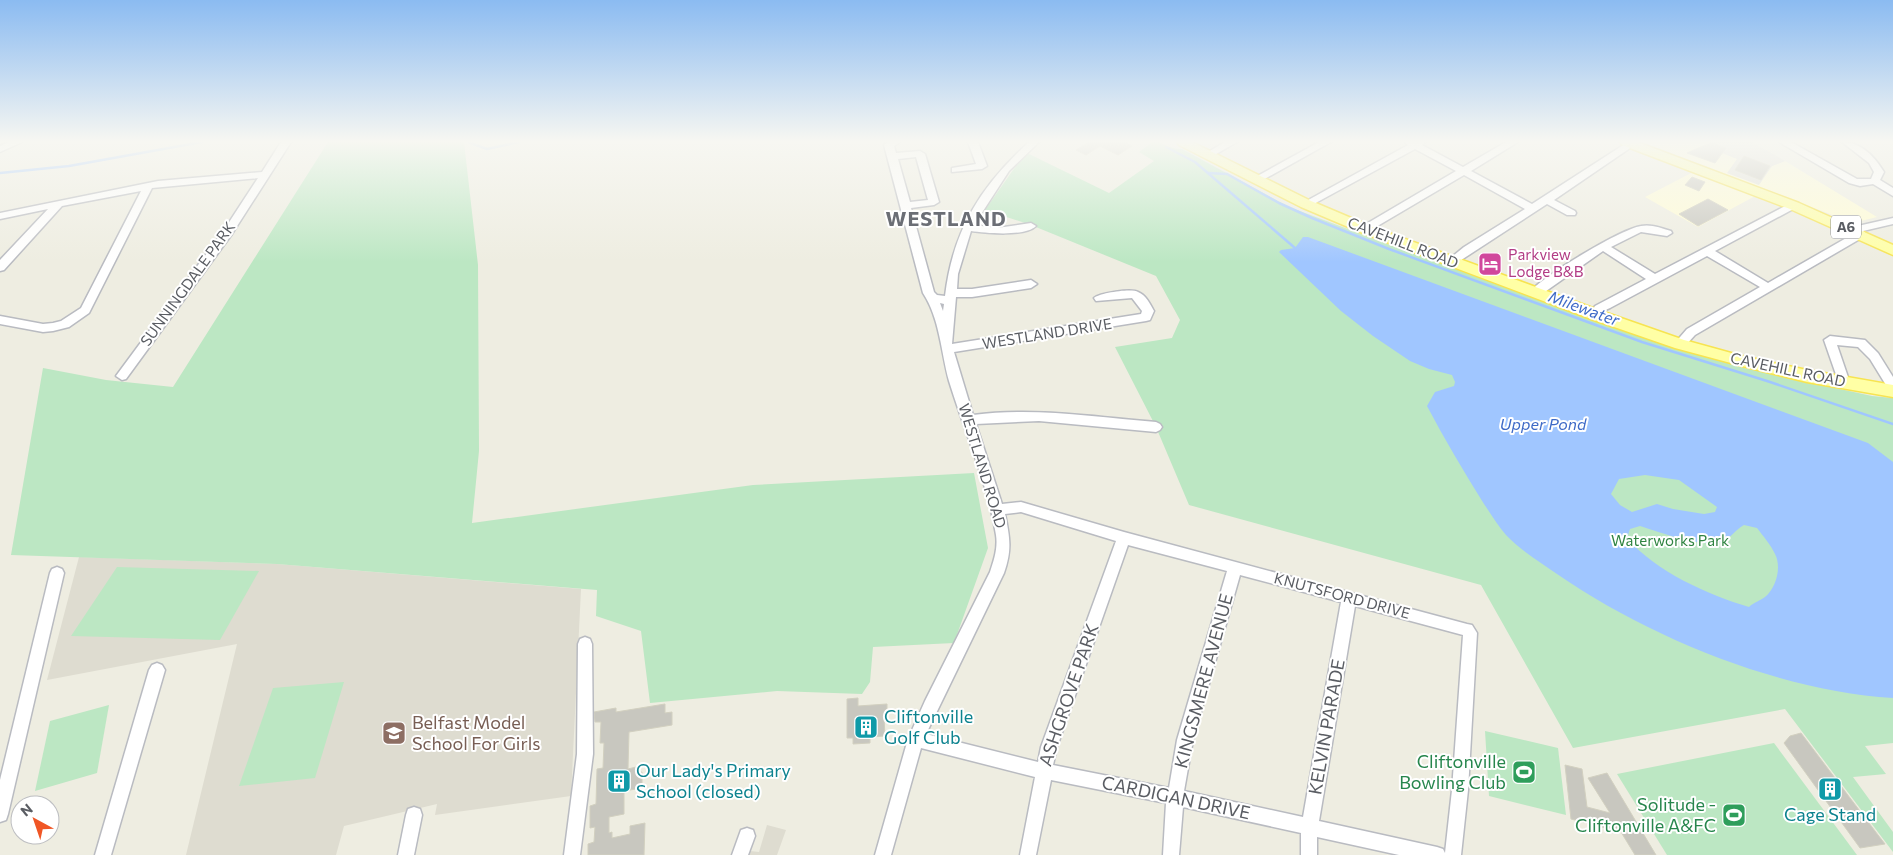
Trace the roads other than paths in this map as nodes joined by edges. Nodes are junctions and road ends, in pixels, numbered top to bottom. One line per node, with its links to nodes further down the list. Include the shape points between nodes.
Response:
1 (195, 182): 13 (street)
2 (258, 182): 46 (street, SUNNINGDALE PARK, via 228,232)
3 (899, 182): 19 (street)
4 (928, 182): 19 (street, via 934,202)
5 (996, 182): 25 (street, WESTLAND ROAD)
6 (1263, 182): 17 (main road, CAVEHILL ROAD)
7 (1345, 182): 17 (street)
8 (1445, 182): 26 (street)
9 (1484, 182): 20 (street)
10 (1573, 182): 15 (street)
11 (1732, 182): 18 (main road, A6)
12 (1876, 182): 14 (street)
13 (148, 186): 16 (street); 42 (street, via 85,310 65,324 43,328)
14 (1893, 193)
15 (1547, 200): 20 (street); 21 (street)
16 (60, 203): 22 (street); 33 (street)
17 (1306, 204): 26 (main road, CAVEHILL ROAD)
18 (1793, 205): 27 (main road, A6); 30 (street)
19 (906, 206): 39 (street, via 924,277)
20 (1533, 209): 32 (street)
21 (1570, 213)
22 (0, 216)
23 (1893, 220): 27 (street)
24 (1031, 226): 25 (street, via 996,231)
25 (968, 227): 38 (street, WESTLAND ROAD, via 954,266)
26 (1365, 229): 32 (main road, CAVEHILL ROAD)
27 (1857, 232): 31 (main road, A6); 36 (street)
28 (1667, 233): 29 (street, via 1642,228)
29 (1604, 247): 34 (street); 37 (street)
30 (1707, 251): 34 (street); 36 (street)
31 (1893, 251)
32 (1452, 262): 37 (main road, CAVEHILL ROAD)
33 (0, 267)
34 (1654, 279): 41 (street, via 1599,309)
35 (1031, 284): 38 (street)
36 (1769, 288): 44 (street, via 1691,332)
37 (1535, 293): 41 (main road, CAVEHILL ROAD)
38 (950, 297): 39 (street); 43 (street, WESTLAND ROAD)
39 (933, 298): 43 (street)
40 (1100, 298): 45 (street, WESTLAND DRIVE, via 1134,294 1148,311 1146,317)
41 (1596, 315): 44 (main road, CAVEHILL ROAD)
42 (0, 320)
43 (946, 335): 45 (street, WESTLAND ROAD)
44 (1680, 344): 47 (main road, CAVEHILL ROAD)
45 (947, 349): 49 (street, WESTLAND ROAD)
46 (122, 376)
47 (1844, 383): 48 (main road, CAVEHILL ROAD); 48 (street, via 1830,340 1861,342 1874,356)
48 (1893, 389)
49 (969, 420): 50 (street, via 1002,415 1030,416); 51 (street, WESTLAND ROAD)
50 (1156, 427)
51 (997, 510): 52 (street, KNUTSFORD DRIVE, via 1021,507); 58 (street, WESTLAND ROAD, via 1003,555)
52 (1124, 538): 53 (street, KNUTSFORD DRIVE); 59 (street, ASHGROVE PARK, via 1048,747)
53 (1235, 568): 55 (street, KNUTSFORD DRIVE); 60 (street, KINGSMERE AVENUE, via 1185,740)
54 (57, 573): 61 (street)
55 (1349, 598): 63 (street, KELVIN PARADE); 74 (street, KNUTSFORD DRIVE, via 1470,633)
56 (585, 644): 67 (street, via 585,754)
57 (157, 670): 65 (street)
58 (916, 739): 59 (street, CARDIGAN DRIVE); 69 (street, WESTLAND ROAD)
59 (1043, 771): 60 (street, CARDIGAN DRIVE); 70 (street, ASHGROVE PARK)
60 (1175, 797): 63 (street, CARDIGAN DRIVE); 71 (street, KINGSMERE AVENUE)
61 (0, 814)
62 (414, 815): 66 (street)
63 (1309, 828): 72 (street, KELVIN PARADE); 73 (street, CARDIGAN DRIVE)
64 (747, 836): 68 (street)
65 (103, 855)
66 (406, 855)
67 (572, 855)
68 (740, 855)
69 (883, 855)
70 (1028, 855)
71 (1171, 855)
72 (1309, 855)
73 (1437, 855)
74 (1453, 855)

